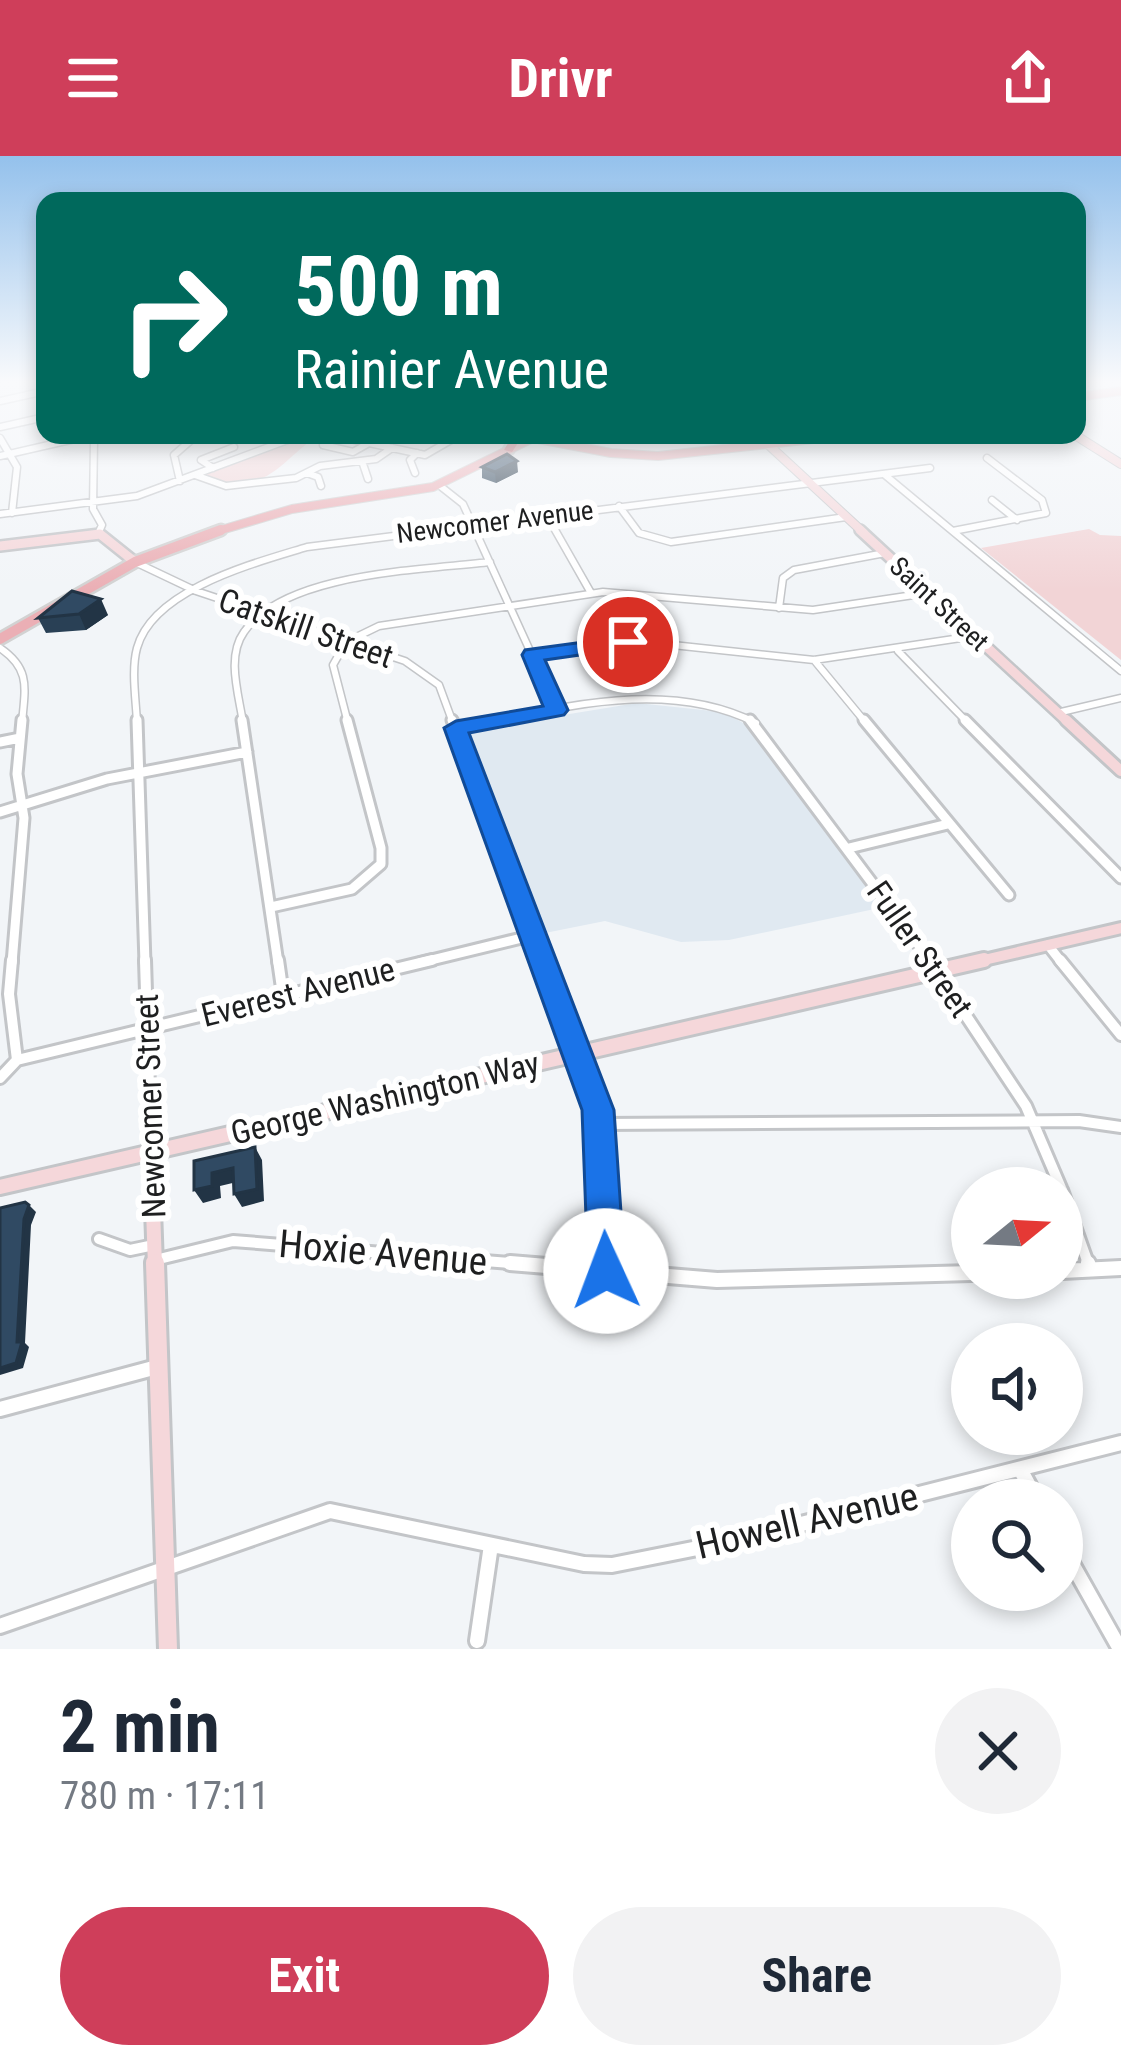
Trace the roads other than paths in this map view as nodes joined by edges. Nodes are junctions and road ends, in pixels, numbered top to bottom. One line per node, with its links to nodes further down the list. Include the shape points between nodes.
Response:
1 (21, 451): 13 (street)
2 (94, 451): 32 (street)
3 (178, 451): 25 (street)
4 (223, 451): 18 (street, via 201,460)
5 (259, 451): 18 (street)
6 (388, 451): 17 (street)
7 (405, 451): 14 (street)
8 (438, 451): 14 (street)
9 (508, 451): 28 (main road)
10 (628, 451): 11 (main road)
11 (691, 451)
12 (774, 451): 27 (street, Saint Street)
13 (10, 453): 15 (street); 34 (street, via 17,467)
14 (417, 453): 21 (street, via 410,460)
15 (0, 456)
16 (987, 458): 38 (street, via 1046,507)
17 (362, 461): 20 (street); 24 (street)
18 (213, 468): 22 (street)
19 (930, 468): 23 (street, Newcomer Avenue)
20 (307, 473): 26 (street); 29 (street)
21 (415, 473)
22 (195, 475): 25 (street); 26 (street, via 223,490)
23 (885, 475): 27 (street, Newcomer Avenue); 40 (street)
24 (368, 479)
25 (180, 481): 32 (street)
26 (272, 481): 30 (street)
27 (806, 481): 33 (street, Newcomer Avenue); 37 (street, Saint Street)
28 (439, 484): 39 (street, via 458,496); 44 (main road, via 269,514)
29 (321, 485)
30 (273, 494)
31 (992, 500): 38 (street)
32 (93, 503): 34 (street); 41 (street)
33 (620, 506): 36 (street, Newcomer Avenue); 37 (street, via 639,533 670,542)
34 (12, 513): 35 (street)
35 (0, 514)
36 (546, 514): 39 (street, Newcomer Avenue); 48 (street)
37 (846, 517): 43 (street, Saint Street)
38 (1017, 520): 40 (street)
39 (472, 523): 45 (street); 46 (street, Newcomer Avenue, via 287,552)
40 (953, 531): 58 (street)
41 (98, 534): 42 (street); 44 (street, Catskill Street)
42 (0, 546)
43 (885, 553): 47 (street, Saint Street); 50 (street, via 794,569 783,578)
44 (135, 562): 46 (street, Catskill Street); 54 (main road)
45 (490, 562): 49 (street); 51 (street, via 317,588)
46 (191, 589): 51 (street, Catskill Street); 66 (street, Newcomer Street, via 158,611 136,641)
47 (927, 592): 50 (street, via 836,608); 52 (street, Saint Street)
48 (591, 593): 49 (street); 50 (street)
49 (510, 606): 53 (street, via 377,626); 56 (street)
50 (778, 608)
51 (260, 613): 53 (street, Catskill Street); 65 (street, via 234,650)
52 (974, 636): 55 (street); 61 (street, Saint Street)
53 (346, 642): 62 (street, Catskill Street, via 427,673); 76 (street, via 334,664 380,864 352,889)
54 (0, 643): 63 (street, via 26,671)
55 (898, 650): 57 (street); 72 (street)
56 (532, 655): 57 (street, via 654,643); 60 (street)
57 (814, 660): 70 (street)
58 (1121, 671)
59 (1121, 698): 61 (street)
60 (556, 710): 62 (street); 71 (street, Fuller Street, via 653,699 722,707 757,723)
61 (1057, 713): 67 (street, Saint Street)
62 (456, 728): 78 (street, Catskill Street)
63 (20, 738): 64 (street); 68 (street)
64 (0, 742)
65 (247, 752): 66 (street); 76 (street)
66 (140, 772): 68 (street); 83 (street, Newcomer Street)
67 (1121, 772)
68 (23, 805): 69 (street); 73 (street)
69 (0, 812)
70 (948, 824): 71 (street); 74 (street)
71 (849, 848): 80 (street, Fuller Street)
72 (1121, 878)
73 (18, 895): 75 (street); 81 (street)
74 (1009, 895)
75 (0, 898)
76 (271, 907): 82 (street)
77 (1121, 928): 79 (street, George Washington Way)
78 (534, 935): 82 (street, Everest Avenue); 85 (street, Catskill Street)
79 (1048, 945): 80 (street, George Washington Way); 84 (street)
80 (937, 970): 85 (street, George Washington Way); 88 (street, Fuller Street)
81 (4, 995): 86 (street)
82 (284, 995): 83 (street, Everest Avenue)
83 (147, 1029): 86 (street, Everest Avenue); 92 (street, Newcomer Street)
84 (1121, 1035)
85 (578, 1053): 90 (street, Catskill Street); 92 (street, George Washington Way)
86 (17, 1060): 87 (street)
87 (0, 1078)
88 (1034, 1122): 89 (street); 90 (street); 93 (street, Fuller Street)
89 (1121, 1127)
90 (601, 1129): 91 (street); 101 (street, Catskill Street)
91 (585, 1134)
92 (151, 1152): 94 (street, George Washington Way); 97 (street, Newcomer Street)
93 (1053, 1167)
94 (0, 1187)
95 (99, 1239): 97 (street, Hoxie Avenue)
96 (1083, 1250): 100 (street, Fuller Street)
97 (155, 1252): 101 (street, Hoxie Avenue, via 233,1241); 103 (street, Newcomer Street)
98 (1121, 1268): 100 (street)
99 (1083, 1270): 100 (street)
100 (1090, 1270)
101 (606, 1271): 102 (street, Hoxie Avenue, via 760,1280)
102 (951, 1274)
103 (158, 1367): 104 (street); 109 (street, Newcomer Street)
104 (0, 1409)
105 (1121, 1443): 106 (street, Howell Avenue)
106 (1019, 1469): 107 (street); 108 (street, Howell Avenue, via 612,1565)
107 (1024, 1479)
108 (491, 1545): 109 (street, Howell Avenue, via 330,1511); 112 (street)
109 (166, 1568): 111 (street, Howell Avenue); 113 (street, Newcomer Street)
110 (1083, 1583): 114 (street)
111 (0, 1626)
112 (477, 1641)
113 (168, 1649)
114 (1120, 1649)

